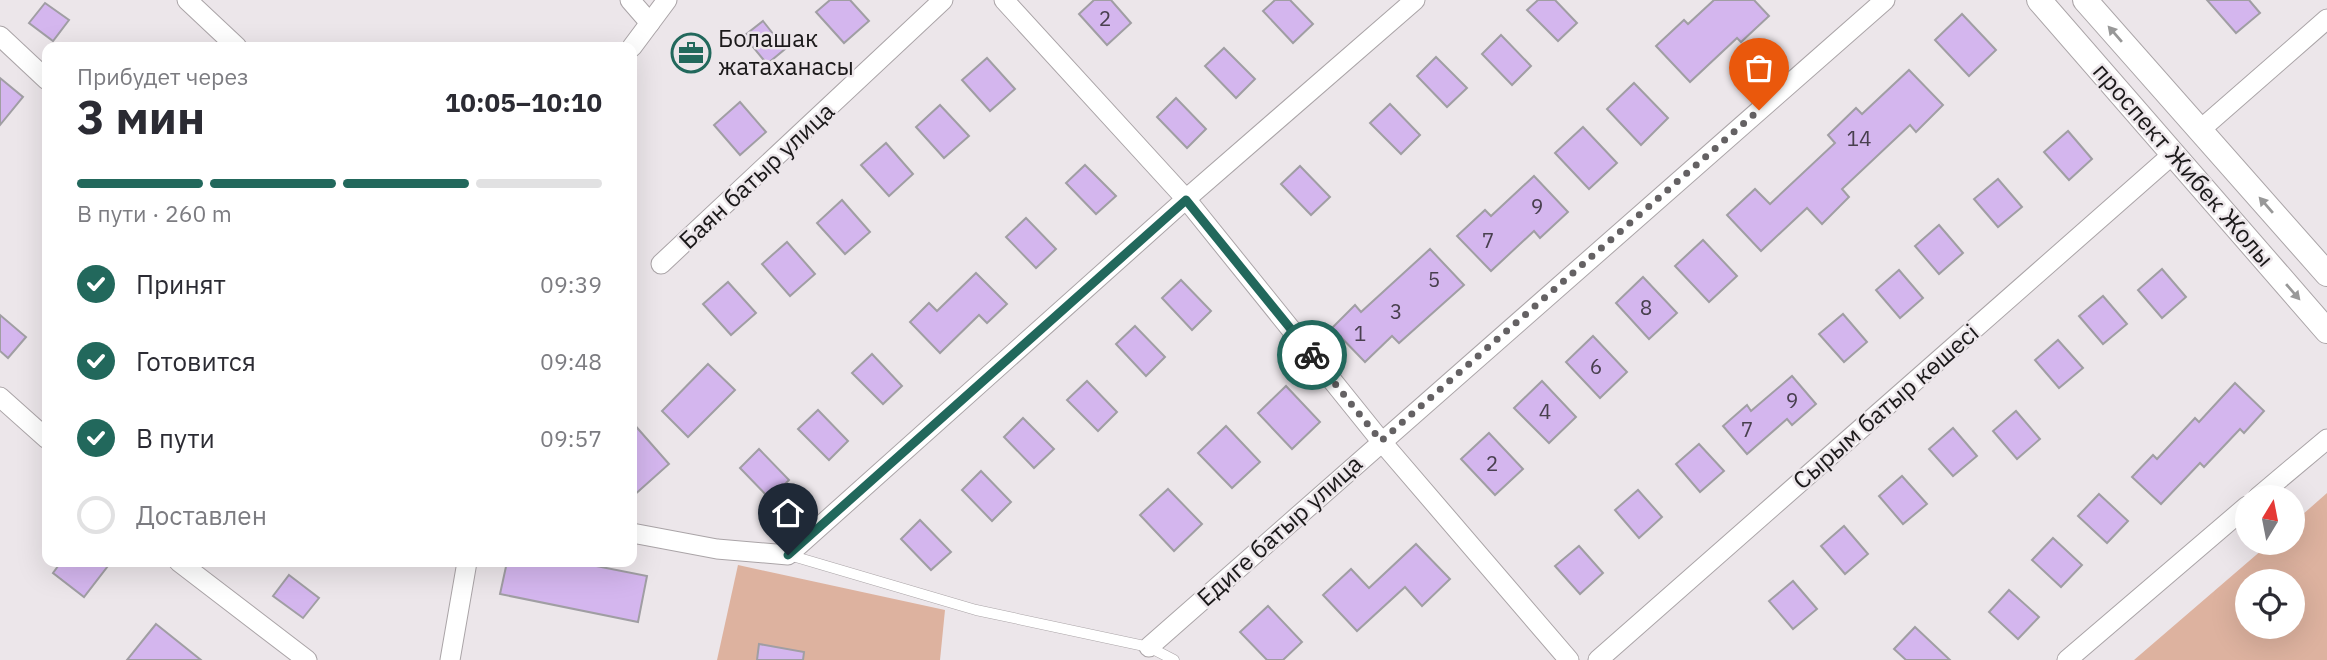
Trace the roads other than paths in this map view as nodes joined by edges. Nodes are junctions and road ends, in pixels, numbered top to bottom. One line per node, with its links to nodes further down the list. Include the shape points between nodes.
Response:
1 (187, 0): 13 (street)
2 (630, 0): 11 (street)
3 (667, 0): 11 (street)
4 (943, 0): 19 (street, Баян батыр улица)
5 (1004, 0): 18 (street)
6 (1415, 0): 18 (street)
7 (1885, 0): 25 (street, Едиге батыр улица)
8 (2039, 0): 17 (street, проспект Жибек Жолы)
9 (2085, 0): 16 (street, проспект Жибек Жолы, one-way to 9)
10 (2327, 19): 16 (street)
11 (650, 23): 14 (street)
12 (0, 36): 15 (street)
13 (232, 42)
14 (636, 42)
15 (42, 75)
16 (2200, 130): 20 (street, проспект Жибек Жолы, one-way to 16)
17 (2173, 154): 21 (street, проспект Жибек Жолы, one-way to 21); 37 (street, Сырым батыр көшесі)
18 (1186, 200): 25 (street); 29 (street)
19 (661, 264)
20 (2327, 274)
21 (2327, 331)
22 (0, 397): 23 (street)
23 (42, 434)
24 (2327, 439): 26 (street)
25 (1381, 441): 32 (street, Едиге батыр улица); 36 (street)
26 (2272, 485)
27 (2235, 516): 38 (street)
28 (637, 534): 29 (street, via 717,549)
29 (788, 555): 32 (lane, via 975,610)
30 (186, 567): 33 (street)
31 (466, 567): 34 (street)
32 (1149, 647): 35 (lane)
33 (307, 660)
34 (450, 660)
35 (1174, 660)
36 (1569, 660)
37 (1598, 660)
38 (2067, 660)

